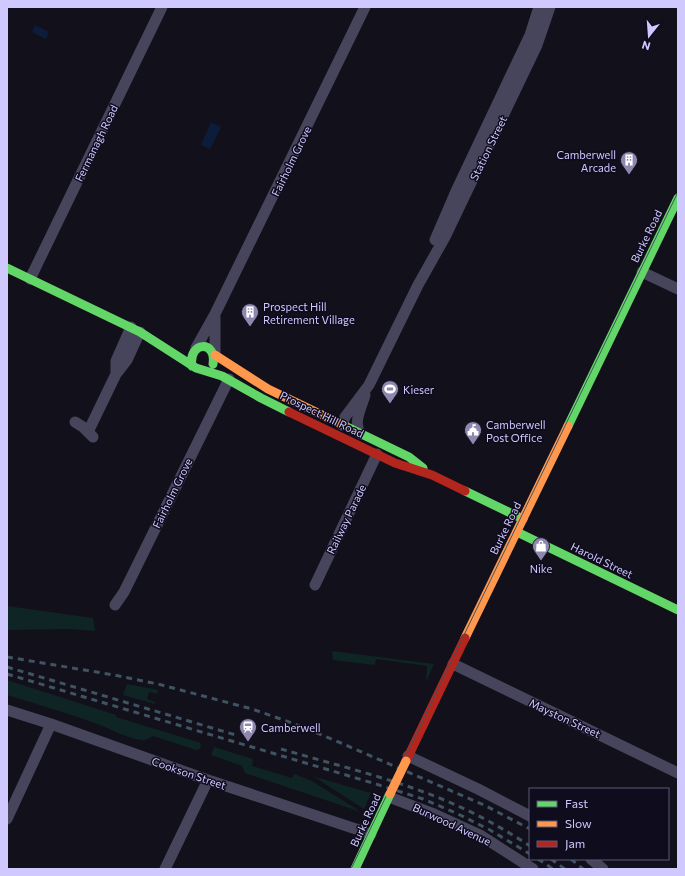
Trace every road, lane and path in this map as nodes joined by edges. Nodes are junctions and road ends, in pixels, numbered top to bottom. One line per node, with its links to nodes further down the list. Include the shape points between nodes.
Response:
1 (162, 7): 7 (street, Fermanagh Road)
2 (365, 7): 9 (street, Fairholm Grove)
3 (544, 9): 18 (street, Station Street, via 539,40 524,59 451,215 437,253)
4 (678, 198): 6 (main road, Burke Road)
5 (7, 268): 7 (main road)
6 (642, 272): 8 (street); 31 (main road, Burke Road)
7 (30, 279): 10 (main road)
8 (678, 289)
9 (215, 314): 11 (street, Fairholm Grove); 12 (street, Fairholm Grove)
10 (136, 330): 11 (main road); 13 (main road); 26 (street, via 127,360 116,374 91,435)
11 (196, 348): 12 (main road, via 206,347); 13 (main road, via 191,355)
12 (215, 355): 14 (main road, Prospect Hill Road); 15 (main road, via 212,365)
13 (192, 366): 15 (main road)
14 (230, 366): 16 (main road, via 232,372); 17 (main road, Prospect Hill Road)
15 (204, 370): 16 (main road, Prospect Hill Road)
16 (229, 379): 19 (main road, Prospect Hill Road); 34 (street, Fairholm Grove, via 124,592)
17 (259, 384): 19 (main road); 20 (main road, Prospect Hill Road)
18 (369, 385): 23 (street, Station Street); 28 (street, Station Street, via 357,423 357,429)
19 (254, 394): 21 (main road, Prospect Hill Road)
20 (284, 397): 21 (main road); 22 (main road, Prospect Hill Road)
21 (279, 407): 25 (main road, Prospect Hill Road)
22 (307, 408): 24 (main road, Prospect Hill Road); 25 (main road)
23 (350, 409): 24 (street, Station Street, via 336,417); 27 (street, Station Street)
24 (324, 416): 27 (main road, Prospect Hill Road)
25 (302, 419): 29 (main road, Prospect Hill Road)
26 (75, 422)
27 (342, 425): 28 (main road, Prospect Hill Road); 29 (main road, via 345,433)
28 (361, 434): 30 (main road, Prospect Hill Road)
29 (358, 445): 30 (main road, Prospect Hill Road)
30 (379, 449): 31 (main road, Prospect Hill Road, via 401,465 432,475); 33 (street, Railway Parade)
31 (523, 519): 32 (main road, Burke Road)
32 (517, 532): 35 (main road, Harold Street); 36 (main road, Burke Road)
33 (315, 585)
34 (115, 605)
35 (678, 610)
36 (453, 664): 39 (main road, Burke Road); 40 (street, Mayston Street)
37 (7, 710): 38 (street, Cookson Street)
38 (51, 724): 41 (street, Cookson Street); 44 (street)
39 (407, 758): 42 (main road, Burke Road, bridge); 43 (street, via 478,789)
40 (678, 772)
41 (208, 780): 45 (street, Cookson Street); 47 (street)
42 (390, 795): 45 (main road, Burke Road); 49 (street, Burwood Avenue, via 480,835)
43 (529, 815)
44 (7, 818)
45 (371, 834): 48 (main road, Burke Road)
46 (592, 860): 50 (street)
47 (165, 869)
48 (354, 869)
49 (533, 869)
50 (603, 869)

